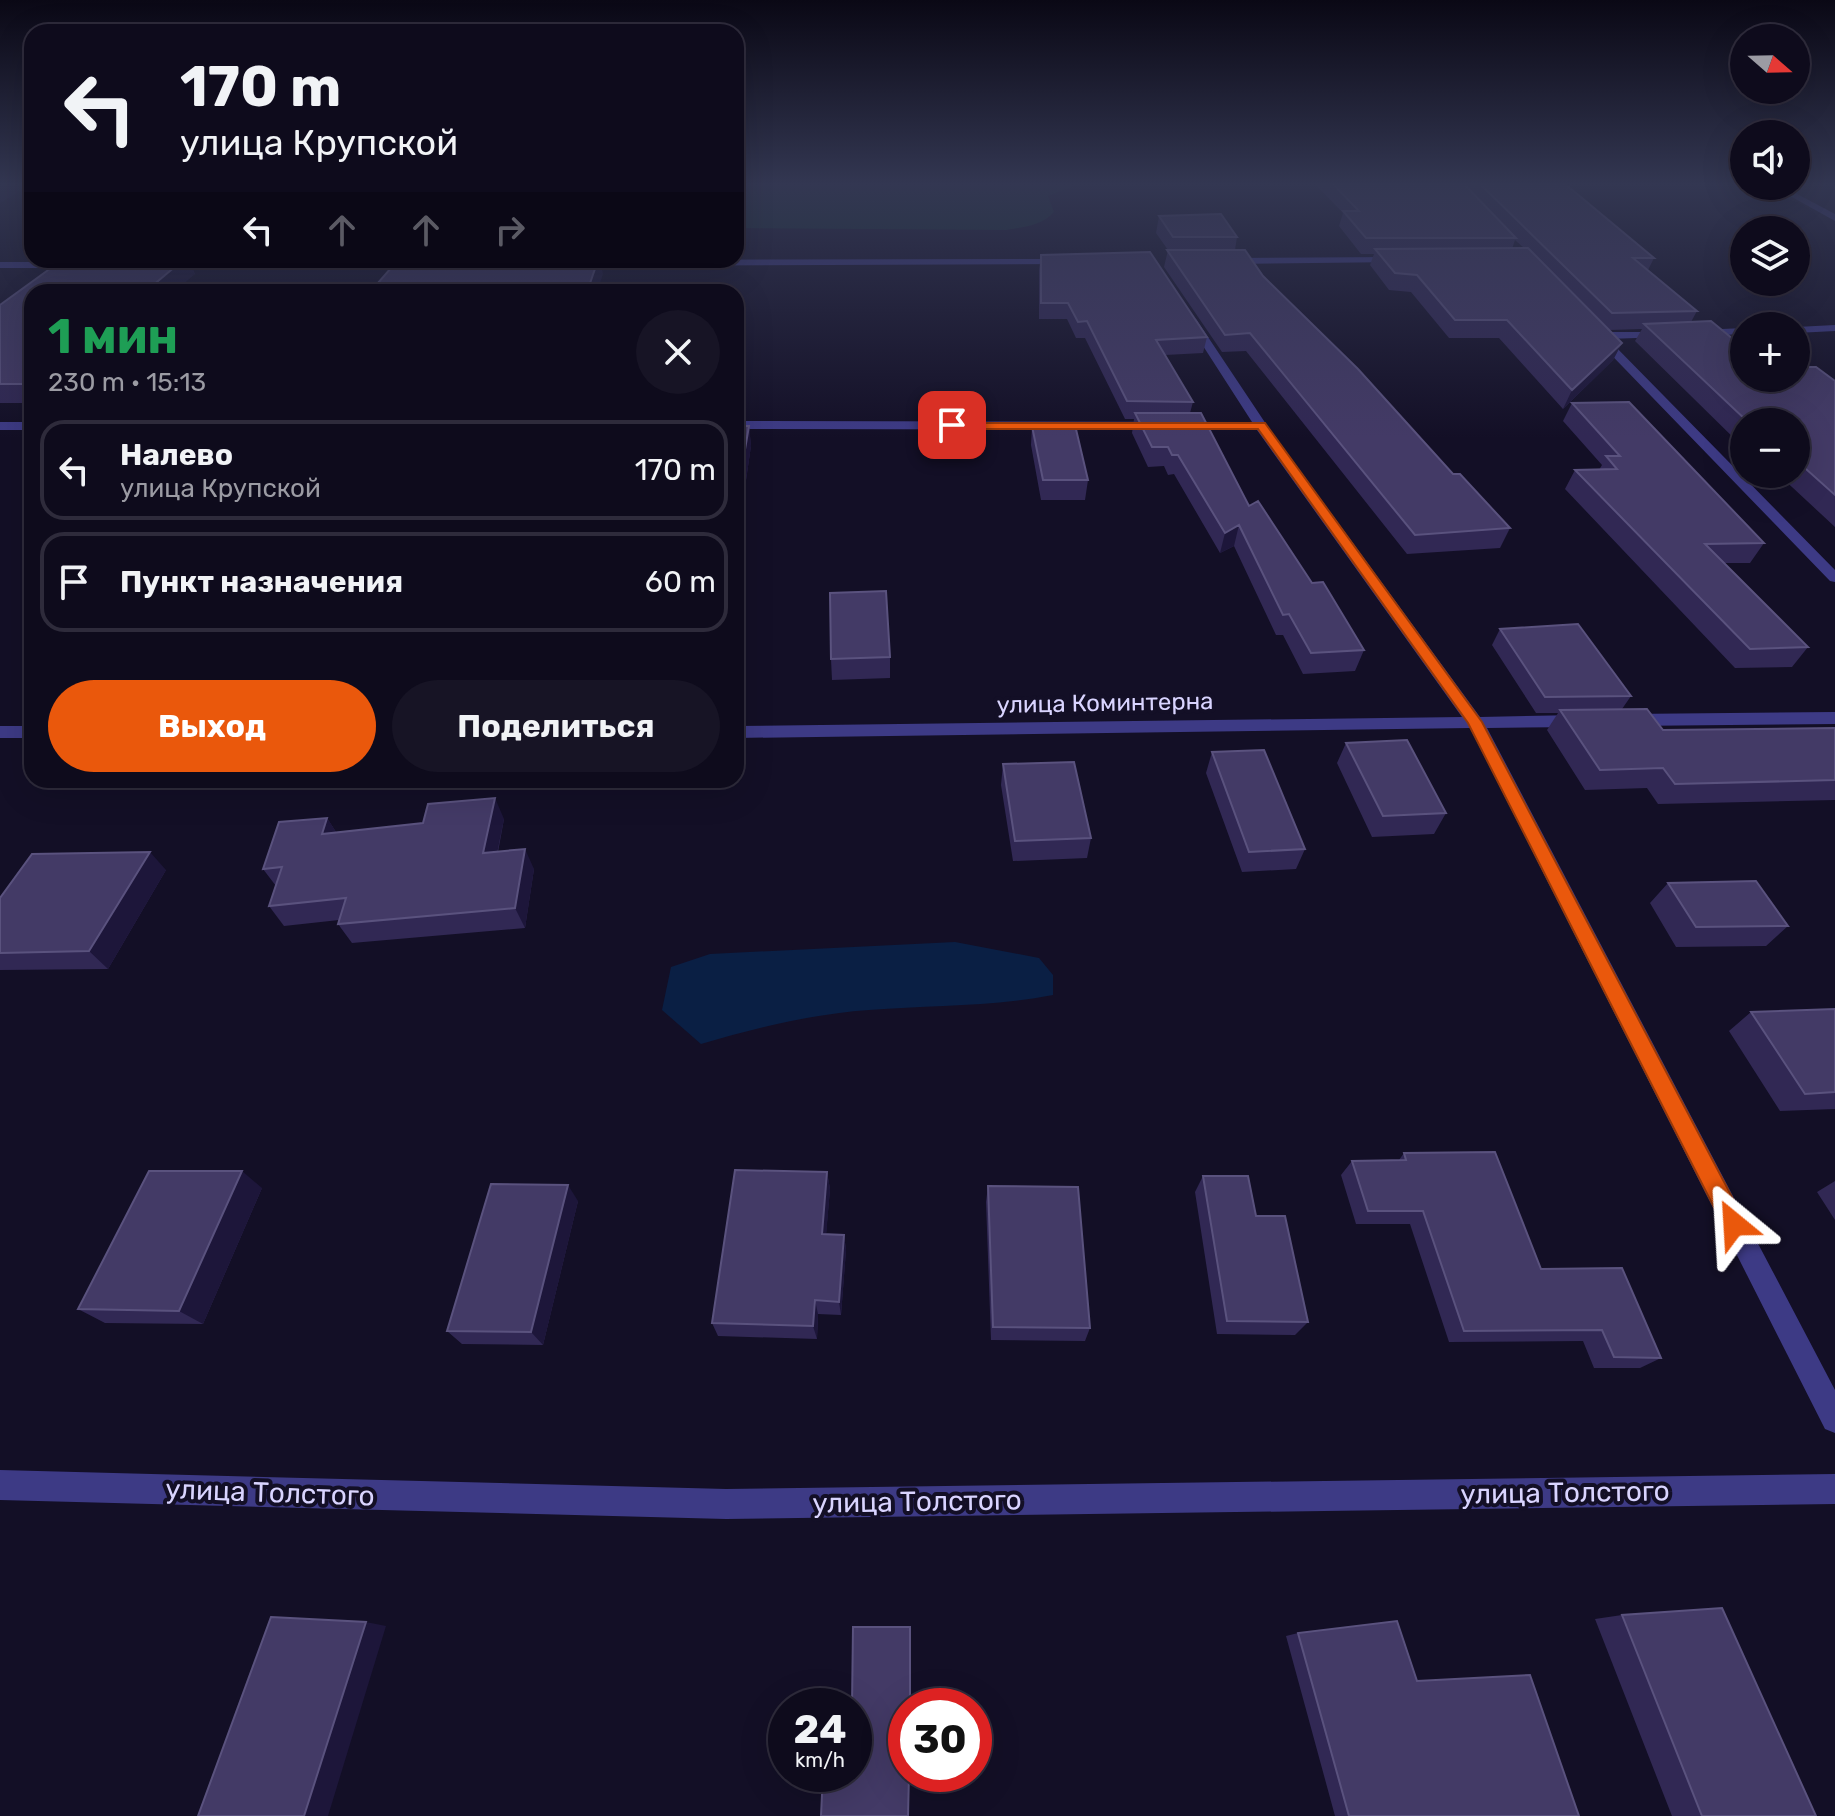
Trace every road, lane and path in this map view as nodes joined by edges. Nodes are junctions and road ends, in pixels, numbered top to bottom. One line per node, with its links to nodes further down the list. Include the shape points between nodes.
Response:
1 (21, 268): 2 (street)
2 (0, 281)
3 (1177, 299): 14 (street)
4 (1589, 325): 10 (street)
5 (1835, 328): 6 (street)
6 (1810, 329)
7 (1730, 331): 8 (street)
8 (1686, 333)
9 (1672, 334): 10 (street)
10 (1600, 336): 15 (street)
11 (744, 425): 14 (street)
12 (0, 426): 13 (street)
13 (24, 426)
14 (1261, 426): 17 (street)
15 (1835, 578)
16 (1835, 718): 17 (street, улица Коминтерна)
17 (1475, 722): 20 (street, улица Коминтерна); 21 (street)
18 (0, 732): 19 (street)
19 (24, 732)
20 (744, 732)
21 (1835, 1419)
22 (0, 1485): 23 (street, улица Толстого, via 726,1504)
23 (1835, 1489)

